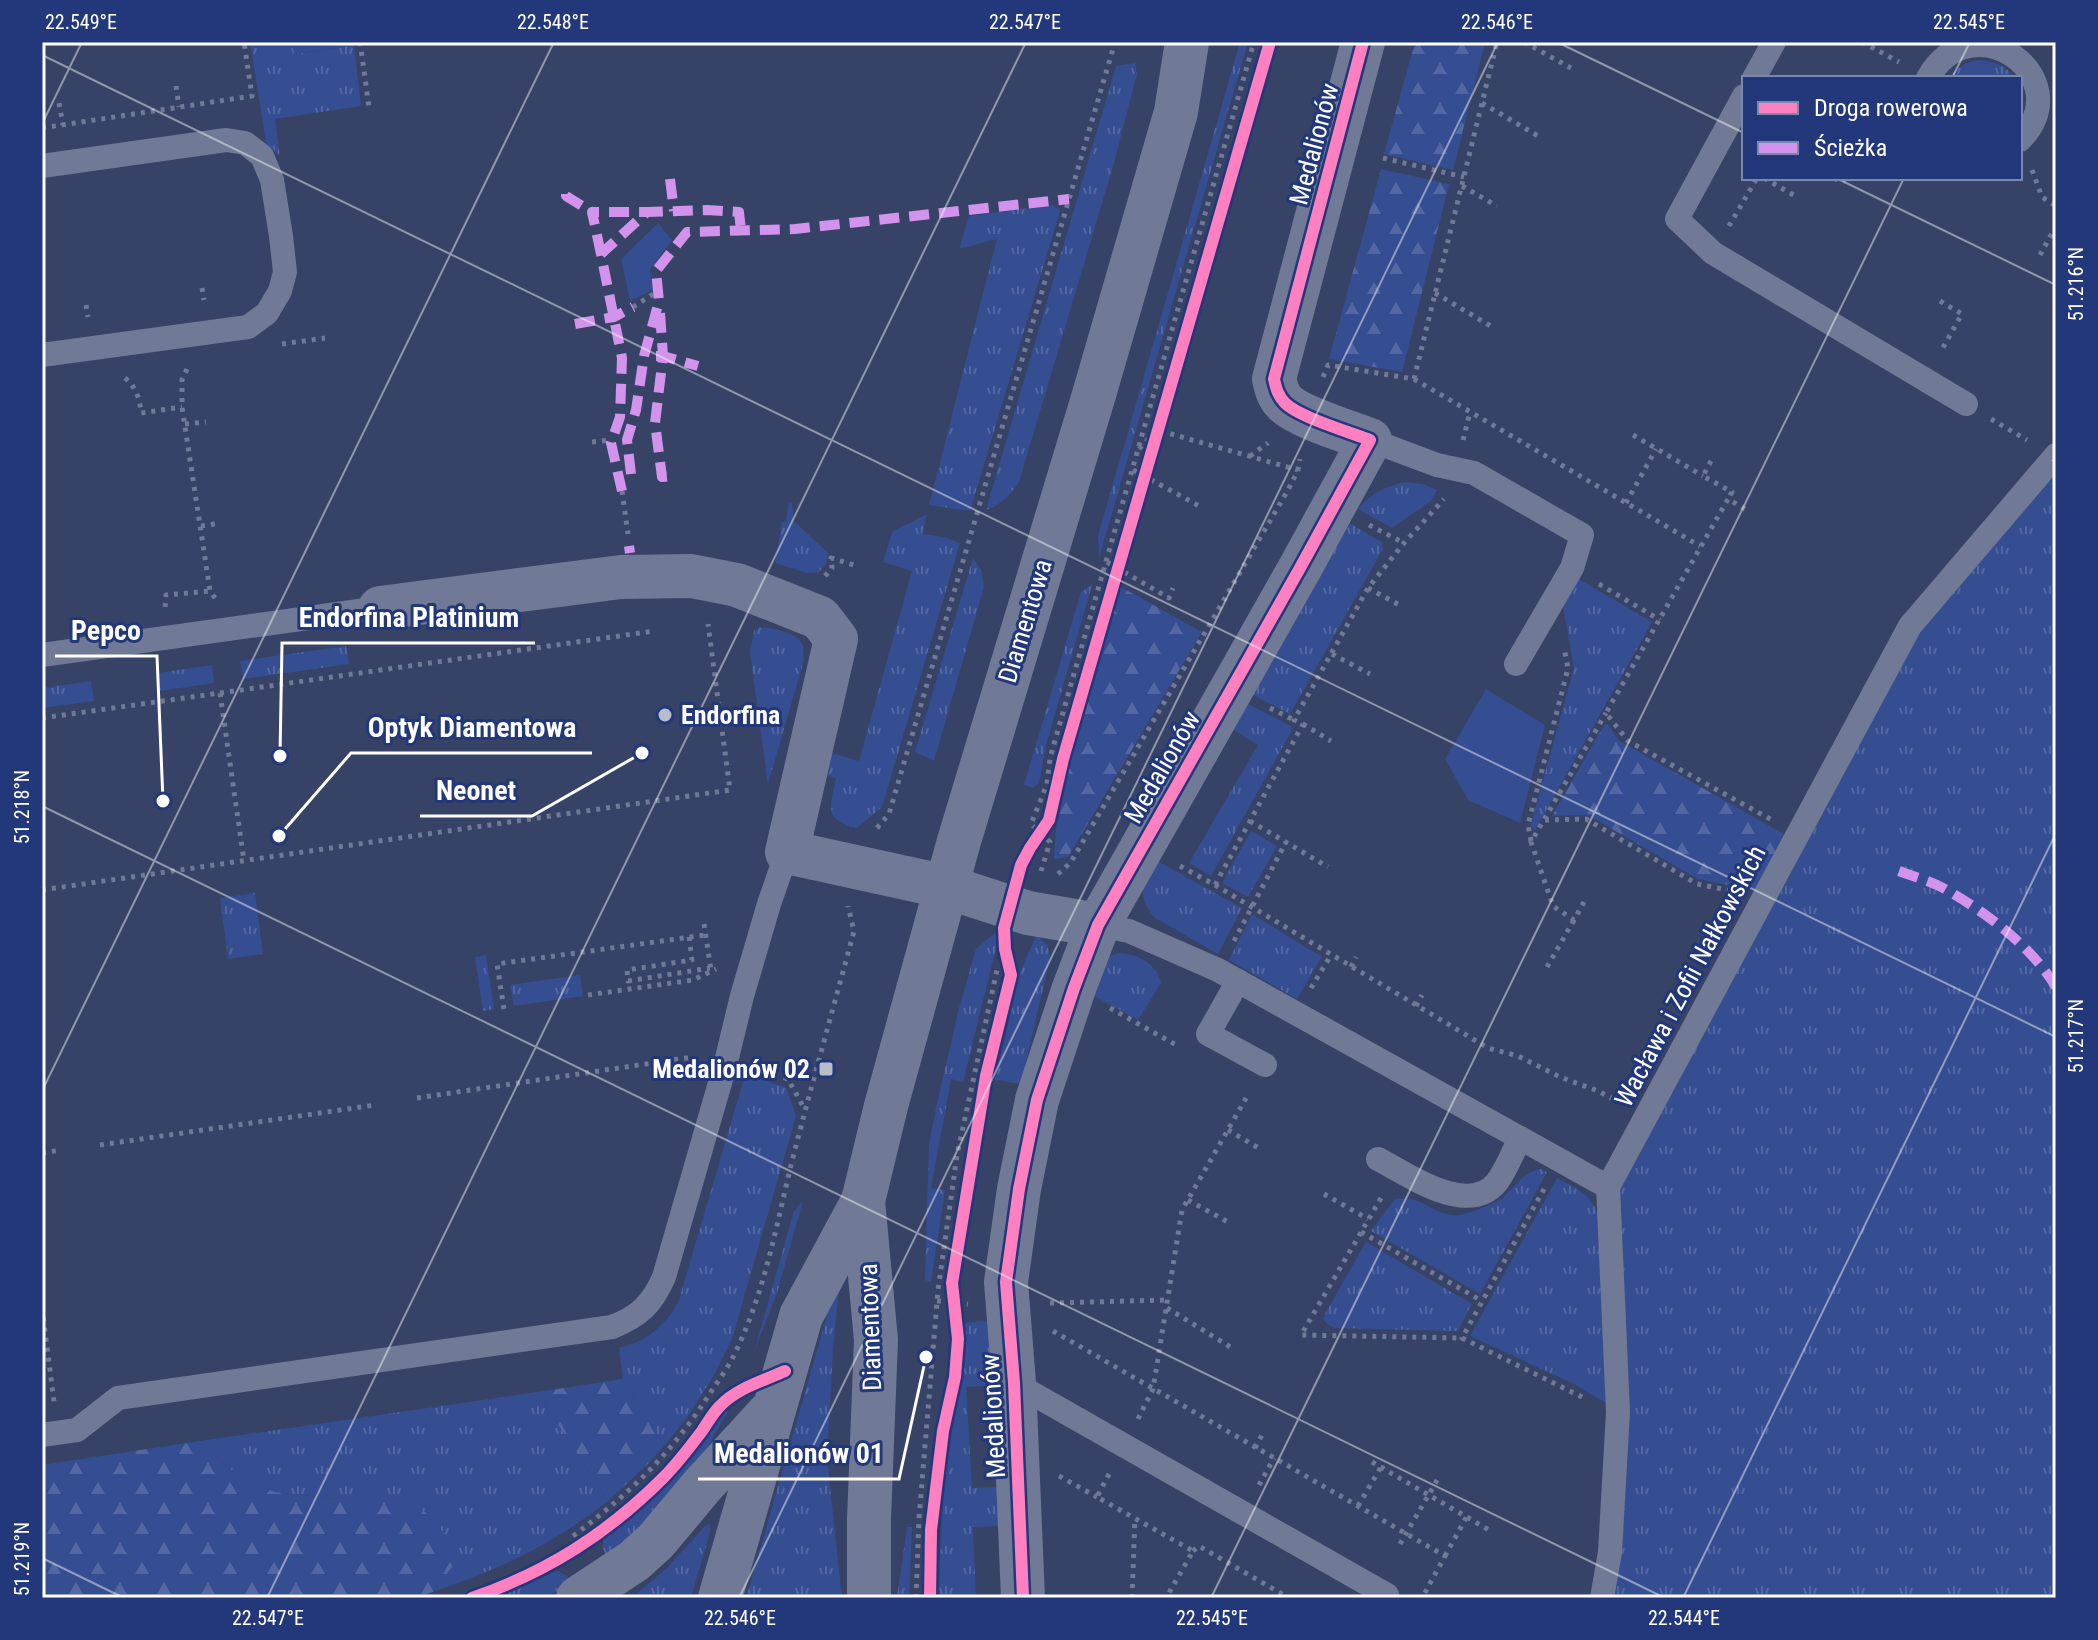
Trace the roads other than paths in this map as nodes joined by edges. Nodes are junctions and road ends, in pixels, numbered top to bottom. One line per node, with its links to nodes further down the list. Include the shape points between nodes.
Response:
1 (1187, 42): 9 (street, Diamentowa)
2 (1209, 42): 9 (street)
3 (1363, 42): 14 (street, Medalionów, via 1274,379 1286,404)
4 (1774, 42): 6 (lane)
5 (1945, 46): 7 (lane); 10 (lane, via 1990,43 2025,64 2039,98)
6 (1755, 76)
7 (1929, 76)
8 (1742, 100): 13 (lane, via 1677,219 1713,253)
9 (1176, 112): 20 (street, Diamentowa)
10 (2024, 149)
11 (42, 166): 12 (lane, via 226,140 245,143 262,156 272,180 285,272 267,313 248,327)
12 (42, 355)
13 (1966, 404)
14 (1370, 440): 18 (lane, via 1474,473 1582,535 1572,568); 21 (street, Medalionów)
15 (2055, 456): 26 (lane, Wacława i Zofii Nałkowskich, via 1910,626)
16 (380, 608): 17 (lane); 19 (street, via 621,577 691,576 737,585 820,618 836,639)
17 (42, 655)
18 (1516, 664)
19 (787, 852): 20 (street); 30 (lane, via 664,1277 657,1295 631,1320 612,1327 118,1398 77,1430)
20 (947, 887): 21 (street, via 1024,894 1028,913); 27 (street, Diamentowa)
21 (1098, 925): 22 (lane, via 1129,931); 28 (street, Medalionów, via 1037,1100 1019,1189 1006,1282)
22 (1228, 976): 23 (lane, via 1208,1034); 24 (lane)
23 (1265, 1065)
24 (1520, 1138): 25 (lane, via 1496,1183 1474,1196 1435,1190); 26 (lane)
25 (1388, 1164)
26 (1608, 1187): 36 (lane, via 1618,1412 1610,1552)
27 (863, 1201): 29 (street, Diamentowa, via 801,1316); 33 (street, Diamentowa, via 876,1340)
28 (1014, 1383): 34 (street, Medalionów); 35 (lane)
29 (775, 1406): 31 (street, via 656,1541); 32 (street, Diamentowa)
30 (42, 1435)
31 (578, 1598)
32 (720, 1598)
33 (869, 1598)
34 (1023, 1598)
35 (1385, 1598)
36 (1602, 1598)

